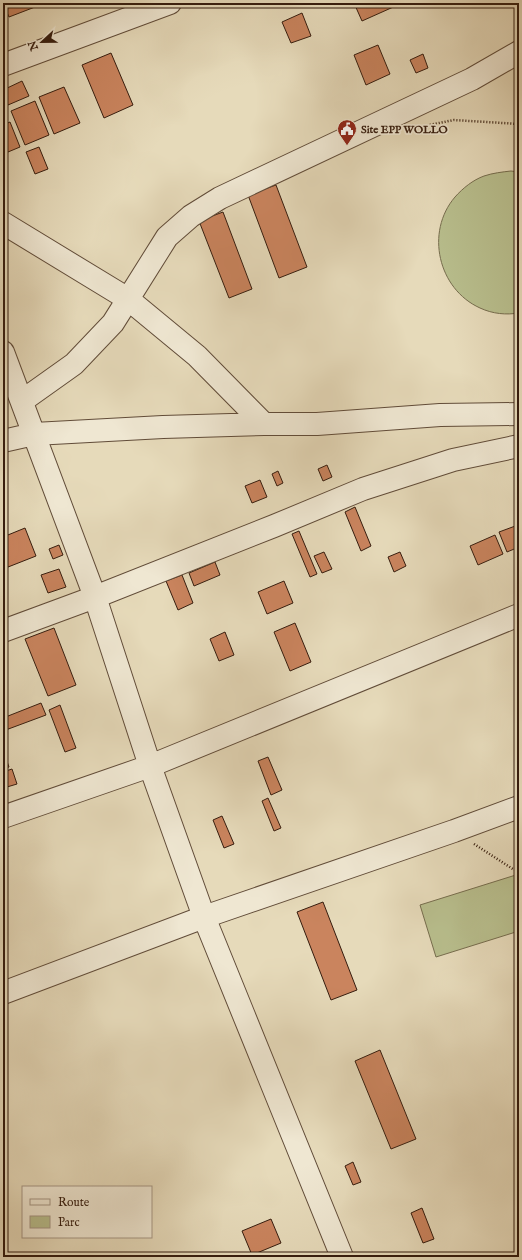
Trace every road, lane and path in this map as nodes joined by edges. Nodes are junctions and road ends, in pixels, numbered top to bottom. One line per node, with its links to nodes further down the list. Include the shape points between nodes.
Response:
1 (170, 3): 3 (street)
2 (519, 52): 7 (street, via 472,79 220,198 191,216 167,237)
3 (3, 65)
4 (519, 124): 5 (path, via 454,120)
5 (418, 127)
6 (3, 223): 7 (street)
7 (128, 299): 9 (street, via 113,323 74,364); 11 (street, via 197,356)
8 (3, 352): 9 (street)
9 (22, 401): 12 (street)
10 (519, 414): 11 (street, via 440,415 317,424)
11 (264, 424): 12 (street)
12 (34, 434): 13 (street); 15 (street)
13 (3, 441)
14 (519, 446): 15 (street, via 453,460 363,489)
15 (95, 597): 17 (street); 18 (street)
16 (519, 615): 18 (street)
17 (3, 632)
18 (150, 766): 20 (street); 23 (street)
19 (519, 807): 21 (street)
20 (3, 817)
21 (454, 831): 22 (path); 23 (street)
22 (519, 872)
23 (204, 917): 24 (street); 25 (street)
24 (3, 993)
25 (342, 1257)

